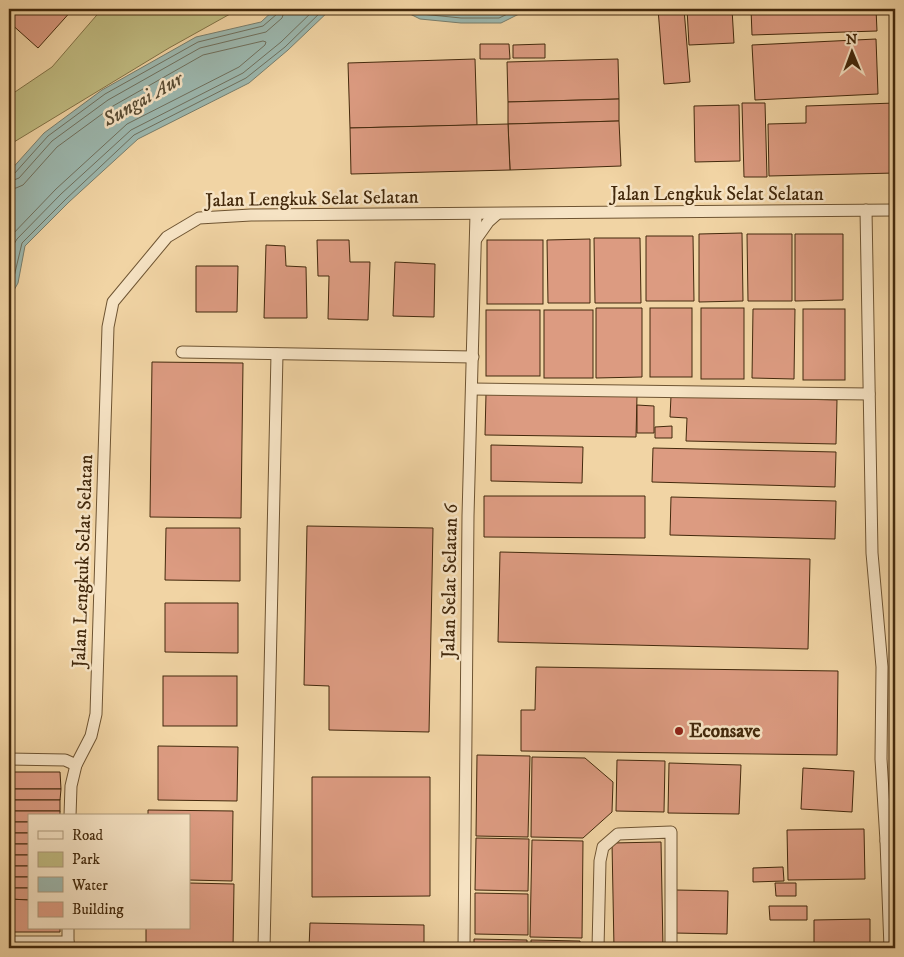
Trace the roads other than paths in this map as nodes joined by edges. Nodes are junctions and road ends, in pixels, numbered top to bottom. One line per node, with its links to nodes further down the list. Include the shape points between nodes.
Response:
1 (866, 210): 2 (street, Jalan Lengkuk Selat Selatan); 5 (street, Jalan Lengkuk Selat Selatan); 11 (street)
2 (895, 210)
3 (459, 214): 4 (street, Jalan Lengkuk Selat Selatan); 6 (street); 13 (street, Jalan Lengkuk Selat Selatan, via 199,218 167,237 113,302 108,327 96,714 91,736)
4 (476, 214): 5 (street, Jalan Lengkuk Selat Selatan); 6 (street, Jalan Selat Selatan 6)
5 (497, 214): 6 (street)
6 (475, 237): 9 (street, Jalan Selat Selatan 6)
7 (182, 352): 8 (street)
8 (277, 354): 9 (street); 19 (street)
9 (473, 357): 10 (street, Jalan Selat Selatan 6)
10 (472, 389): 11 (street); 20 (street, Jalan Selat Selatan 6)
11 (869, 394): 15 (street, via 872,554 882,667 881,759)
12 (9, 759): 13 (street, via 65,760)
13 (76, 765): 14 (street, Jalan Lengkuk Selat Selatan)
14 (70, 814)
15 (891, 841): 23 (street)
16 (68, 930): 18 (street)
17 (9, 942): 18 (street)
18 (68, 945)
19 (264, 948)
20 (464, 948)
21 (598, 948): 22 (street, via 603,847 618,834 671,832)
22 (671, 948)
23 (890, 948)

